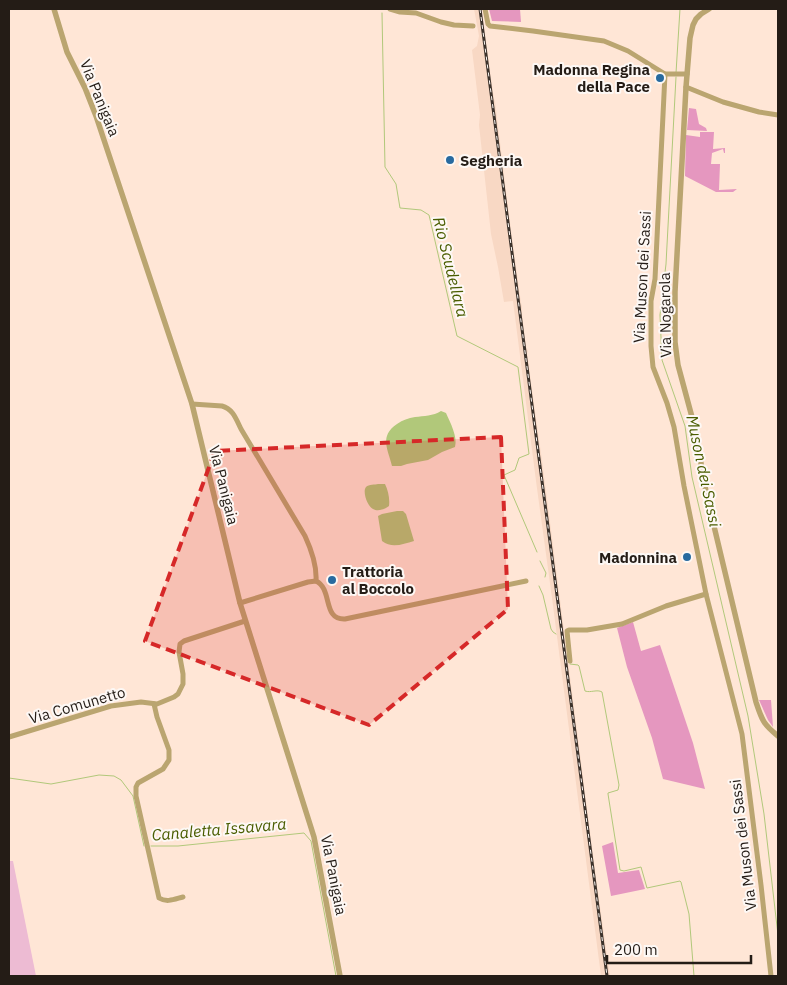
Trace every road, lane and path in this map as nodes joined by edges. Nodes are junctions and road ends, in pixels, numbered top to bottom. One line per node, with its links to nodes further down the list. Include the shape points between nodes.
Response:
1 (54, 9): 12 (street, Via Panigaia, via 67,52 96,116)
2 (390, 9): 6 (street)
3 (394, 9): 6 (street)
4 (485, 9): 8 (street, via 490,26 604,41)
5 (710, 9): 9 (street, Via Nogarola, via 696,19 690,31)
6 (400, 12): 7 (street, via 416,13 454,26)
7 (473, 26)
8 (667, 74): 9 (street); 15 (street, Via Muson dei Sassi, via 651,301 651,357 674,427)
9 (685, 74): 10 (street, Via Nogarola)
10 (686, 87): 11 (street, via 723,102); 20 (street, Via Nogarola, via 674,342 756,702 762,721)
11 (778, 115)
12 (192, 404): 13 (street, via 222,406 233,412 305,536); 16 (street, Via Panigaia)
13 (316, 581): 14 (street, via 323,585 330,608 339,619); 16 (street)
14 (526, 581)
15 (706, 594): 18 (street, via 622,624 567,631); 24 (street, Via Muson dei Sassi, via 742,734)
16 (240, 603): 17 (street, Via Panigaia)
17 (245, 621): 19 (street, Via Comunetto, via 180,644 181,690 174,697); 23 (street, Via Panigaia, via 314,837)
18 (570, 661)
19 (154, 704): 21 (street, Via Comunetto, via 141,702 111,706); 22 (street, via 169,750 169,760 163,769 138,783 136,796 159,898 168,901)
20 (778, 736)
21 (9, 737)
22 (183, 897)
23 (340, 976)
24 (770, 976)

